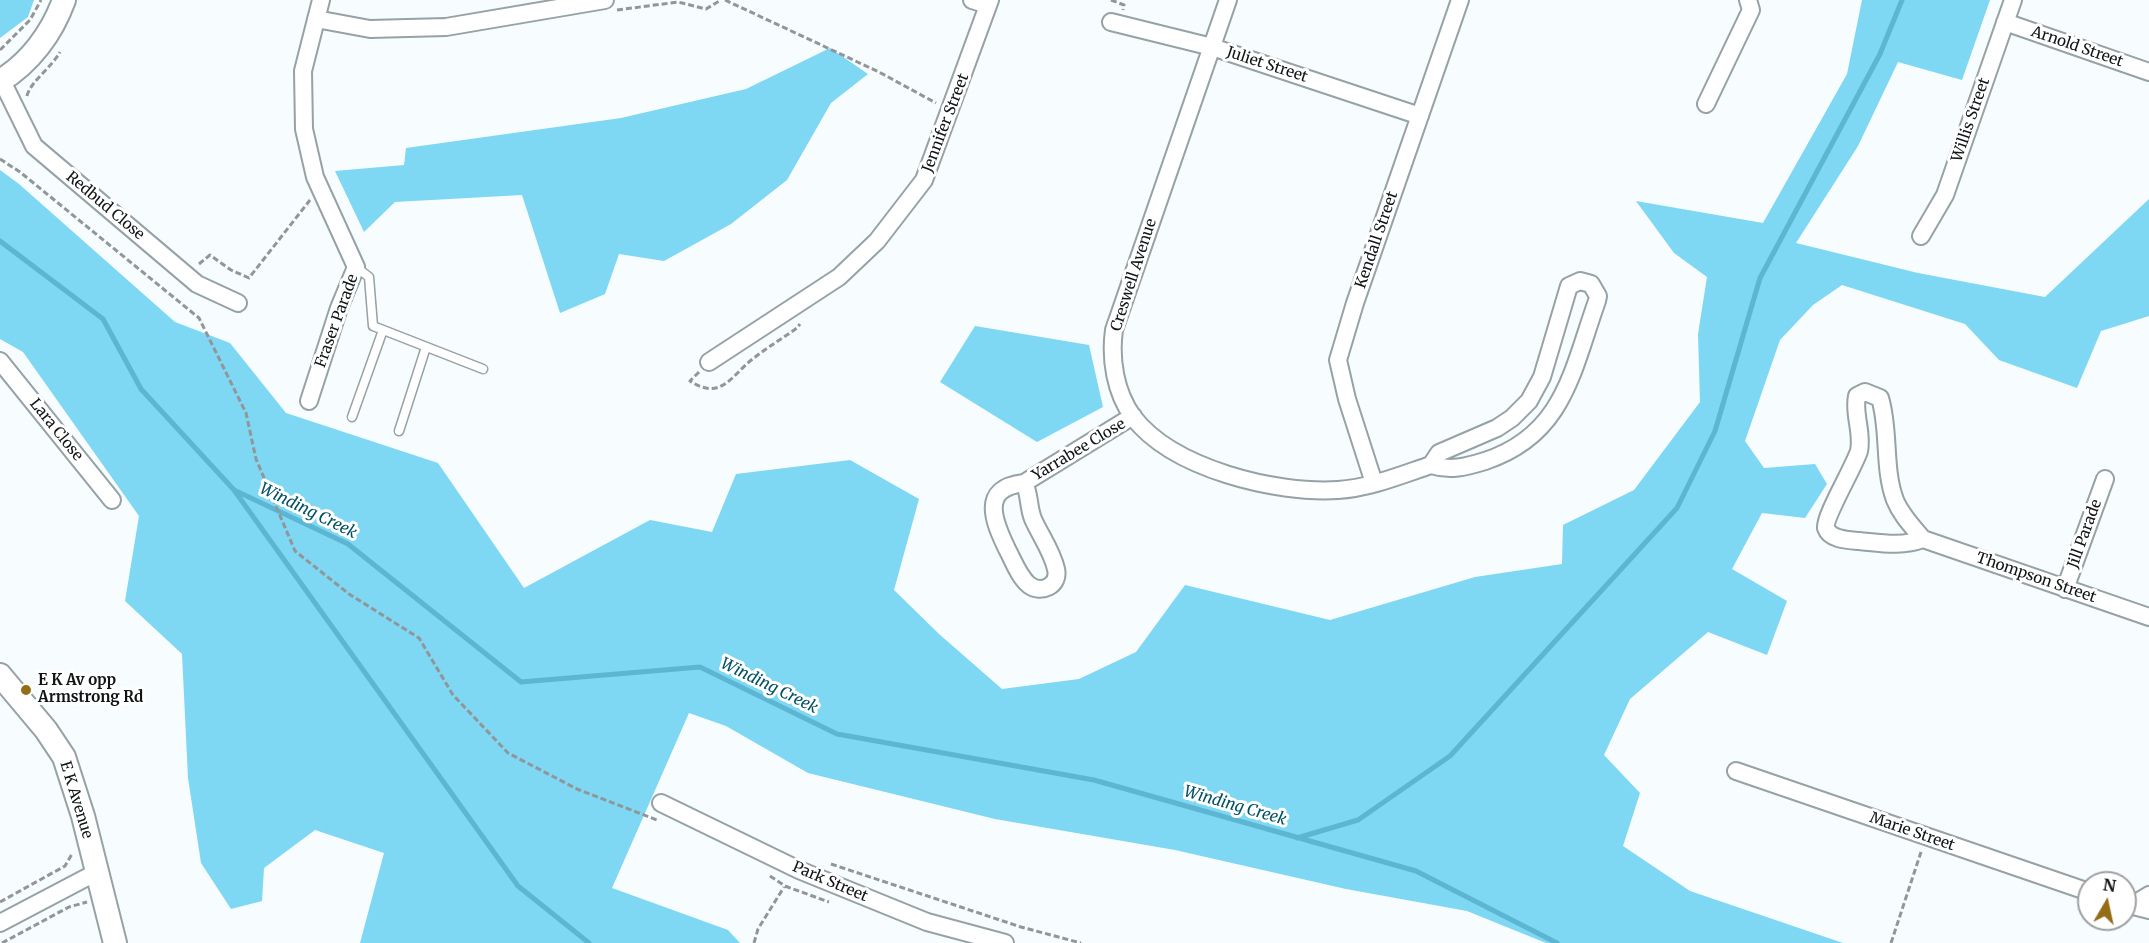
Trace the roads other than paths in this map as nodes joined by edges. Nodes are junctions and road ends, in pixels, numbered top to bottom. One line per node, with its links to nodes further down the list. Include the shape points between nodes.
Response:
1 (64, 0): 14 (street, via 46,37 30,58)
2 (321, 0): 9 (street, Fraser Parade)
3 (1228, 0): 12 (street, Creswell Avenue)
4 (1460, 0): 16 (street, Kendall Street)
5 (1748, 0): 15 (street, via 1751,10)
6 (2013, 0): 11 (street, Willis Street)
7 (983, 2): 23 (street, Jennifer Street, via 951,111 924,180 877,241 839,277)
8 (608, 5): 9 (street, via 446,27 370,29)
9 (316, 19): 18 (street, Fraser Parade, via 303,72 304,129 315,177)
10 (1111, 21): 12 (street, Juliet Street)
11 (2005, 22): 13 (street, Arnold Street); 17 (street, Willis Street, via 1944,195)
12 (1212, 47): 16 (street, Juliet Street); 26 (street, Creswell Avenue, via 1114,330 1110,356)
13 (2149, 72)
14 (1, 81): 19 (street, Redbud Close, via 34,146 197,284)
15 (1706, 104)
16 (1420, 116): 32 (street, Kendall Street, via 1338,360)
17 (1921, 236)
18 (356, 267): 20 (lane, via 369,277 373,326); 25 (street, Fraser Parade)
19 (238, 303)
20 (383, 330): 21 (lane); 27 (lane)
21 (426, 347): 24 (lane); 28 (lane)
22 (0, 361): 33 (street, Lara Close)
23 (709, 362)
24 (483, 369)
25 (309, 401)
26 (1133, 416): 31 (street, Yarrabee Close); 32 (street, Creswell Avenue, via 1158,440 1201,465 1258,482 1302,491 1341,490)
27 (352, 417)
28 (399, 430)
29 (1431, 465): 29 (street, Creswell Avenue, via 1439,453 1497,428 1529,401 1542,377 1569,286 1580,281 1591,284 1597,301 1563,395 1545,424 1509,453 1467,467 1443,469); 32 (street, Creswell Avenue)
30 (2105, 479): 35 (street, Jill Parade)
31 (1024, 483): 31 (street, Yarrabee Close, via 1032,516 1057,570 1055,581 1043,589 1024,580 992,514 1004,490 1012,484)
32 (1374, 483)
33 (112, 500)
34 (1923, 539): 34 (street, Thompson Street, via 1909,544 1849,540 1831,534 1826,528 1827,517 1859,450 1856,404 1857,396 1865,392 1880,398 1886,417 1890,477 1896,501); 35 (street, Thompson Street)
35 (2065, 589): 36 (street, Thompson Street)
36 (2149, 618)
37 (0, 675): 40 (street, E K Avenue, via 64,757)
38 (1736, 771): 41 (street, Marie Street)
39 (662, 803): 44 (street, Park Street, via 782,861 927,922)
40 (96, 872): 42 (street); 43 (street, E K Avenue)
41 (2077, 888)
42 (0, 923)
43 (115, 943)
44 (1005, 943)

